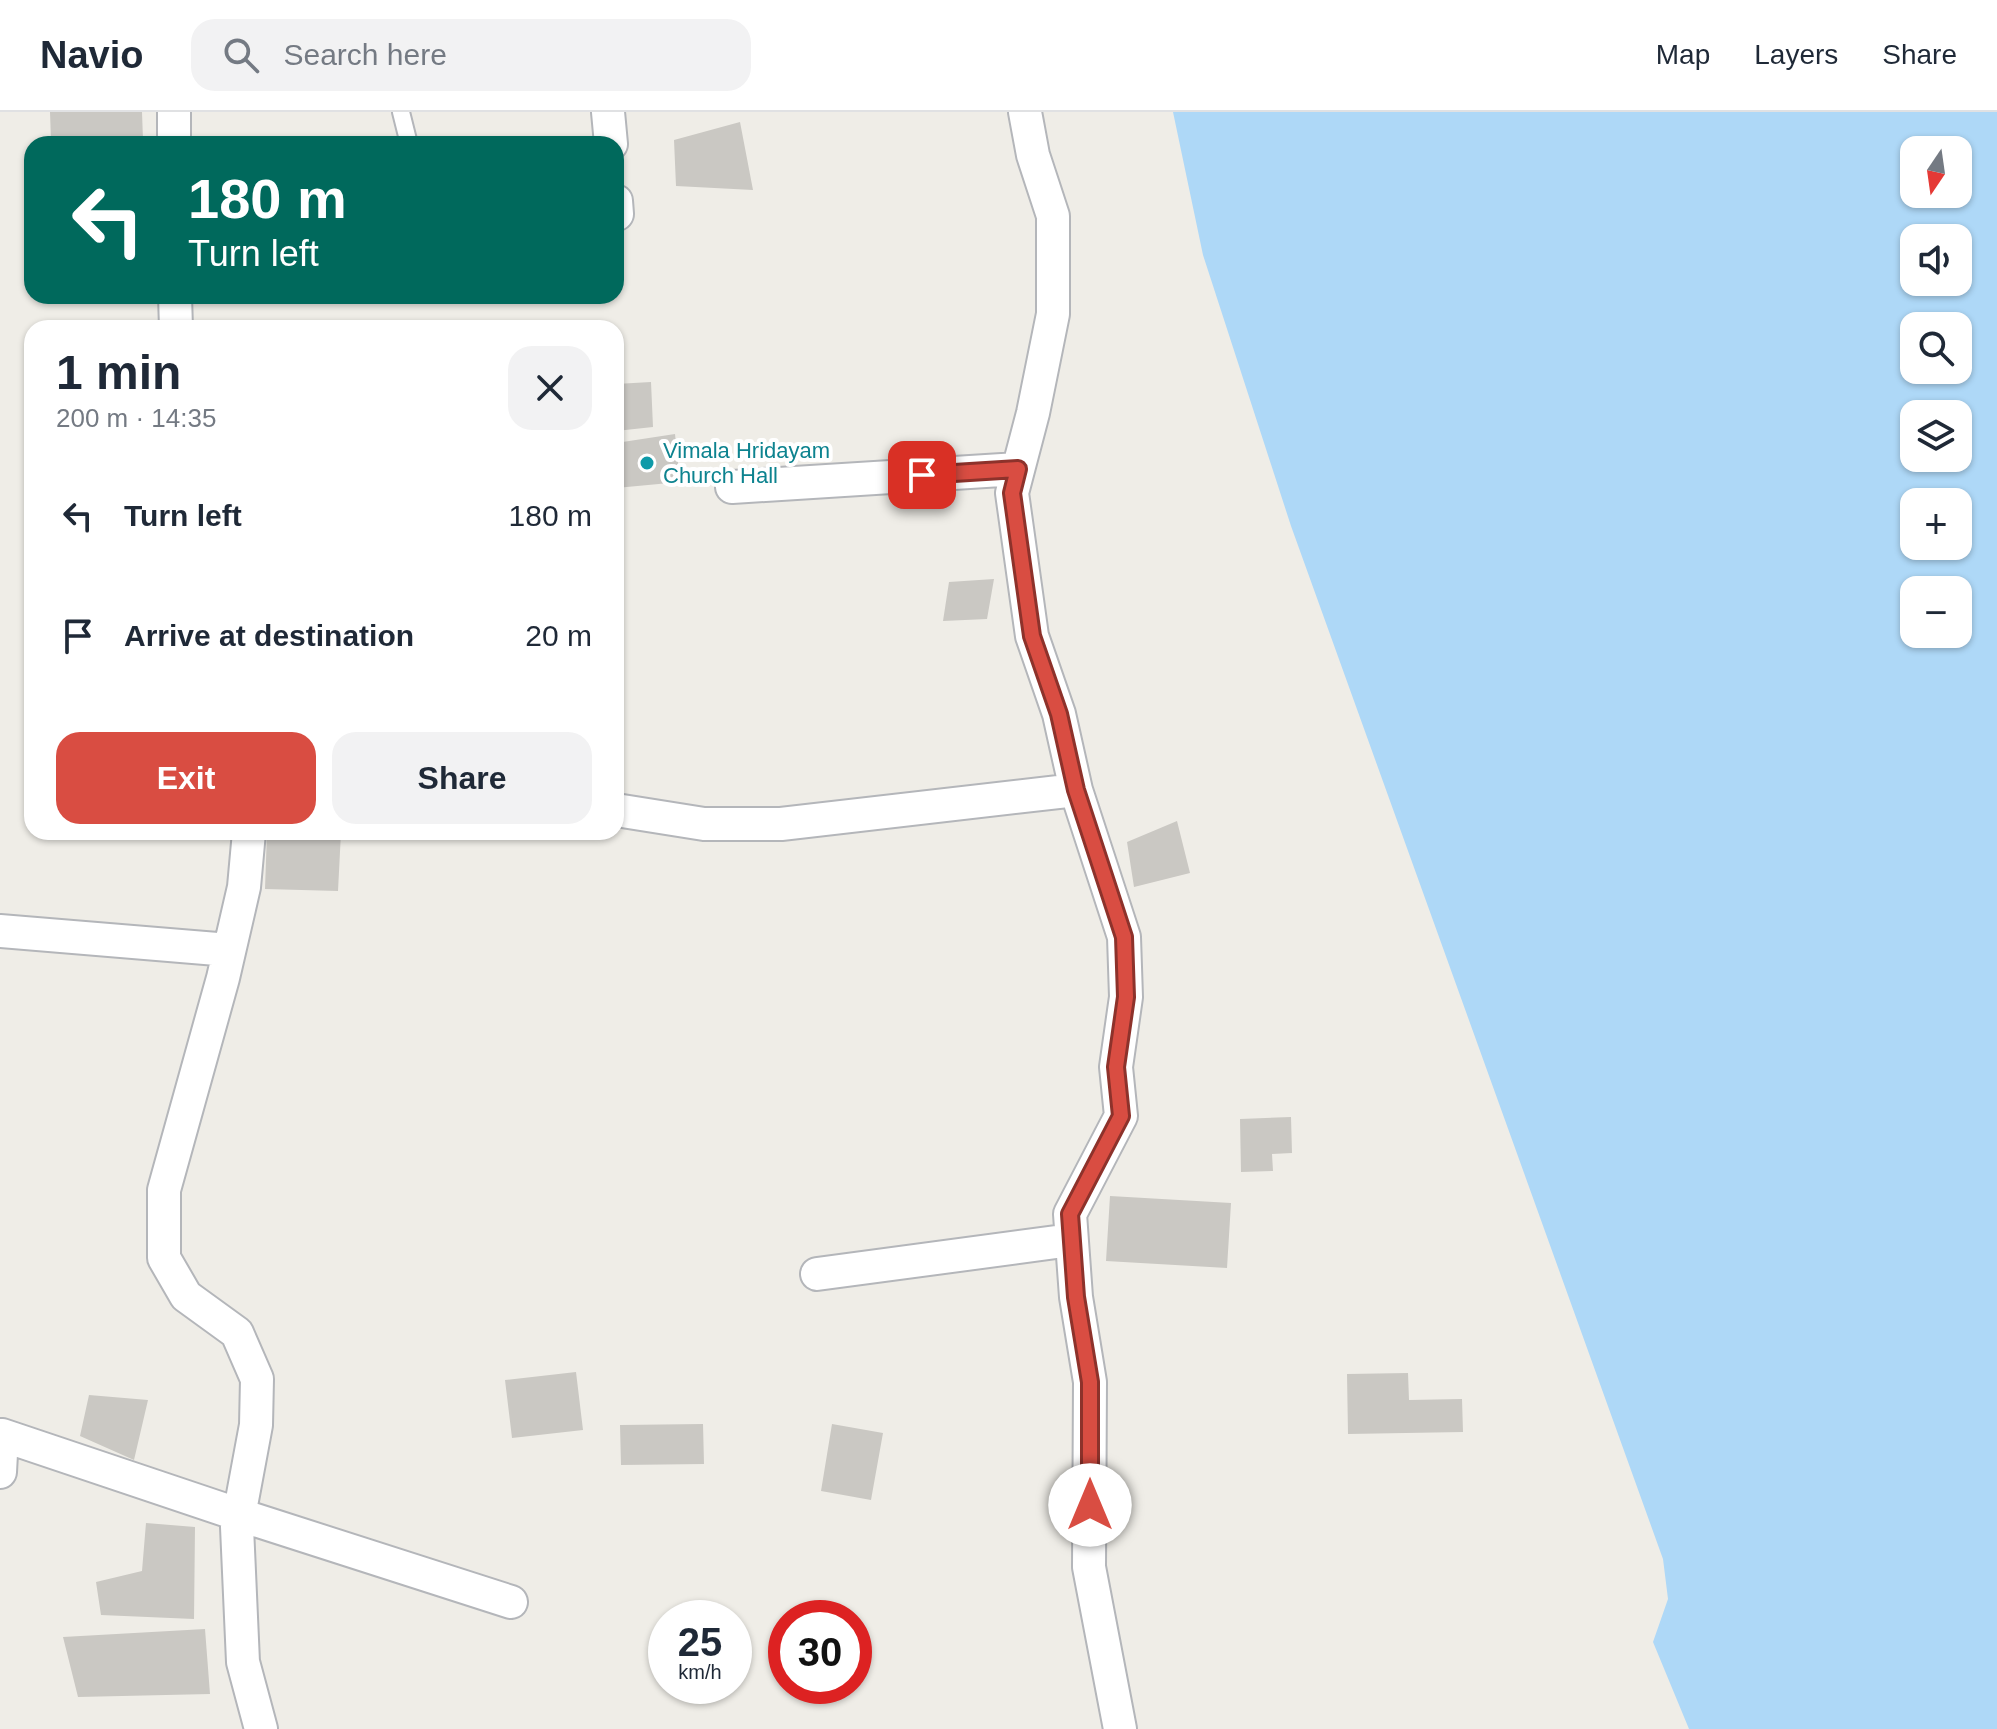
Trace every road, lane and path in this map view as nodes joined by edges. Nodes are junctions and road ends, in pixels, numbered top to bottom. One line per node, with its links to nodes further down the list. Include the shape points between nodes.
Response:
1 (174, 112): 5 (street)
2 (401, 112): 6 (lane)
3 (608, 112): 7 (street)
4 (1025, 112): 8 (street, via 1053,216 1053,314)
5 (174, 136)
6 (407, 136)
7 (610, 136)
8 (1018, 469): 9 (street); 10 (street, via 1012,493 1032,636 1059,714)
9 (732, 487)
10 (1076, 790): 11 (street, via 781,824 704,824); 15 (street, via 1124,937 1126,997 1116,1067 1121,1116 1070,1214)
11 (624, 811)
12 (248, 840): 14 (street)
13 (0, 931): 14 (street)
14 (229, 950): 18 (street, via 164,1190 164,1258 186,1296 237,1333 257,1379 256,1425)
15 (1071, 1240): 16 (street); 21 (street, via 1090,1382 1089,1567)
16 (817, 1274)
17 (0, 1472): 18 (street, via 2,1435)
18 (240, 1515): 19 (street); 20 (street, via 243,1662)
19 (511, 1602)
20 (261, 1729)
21 (1120, 1729)

